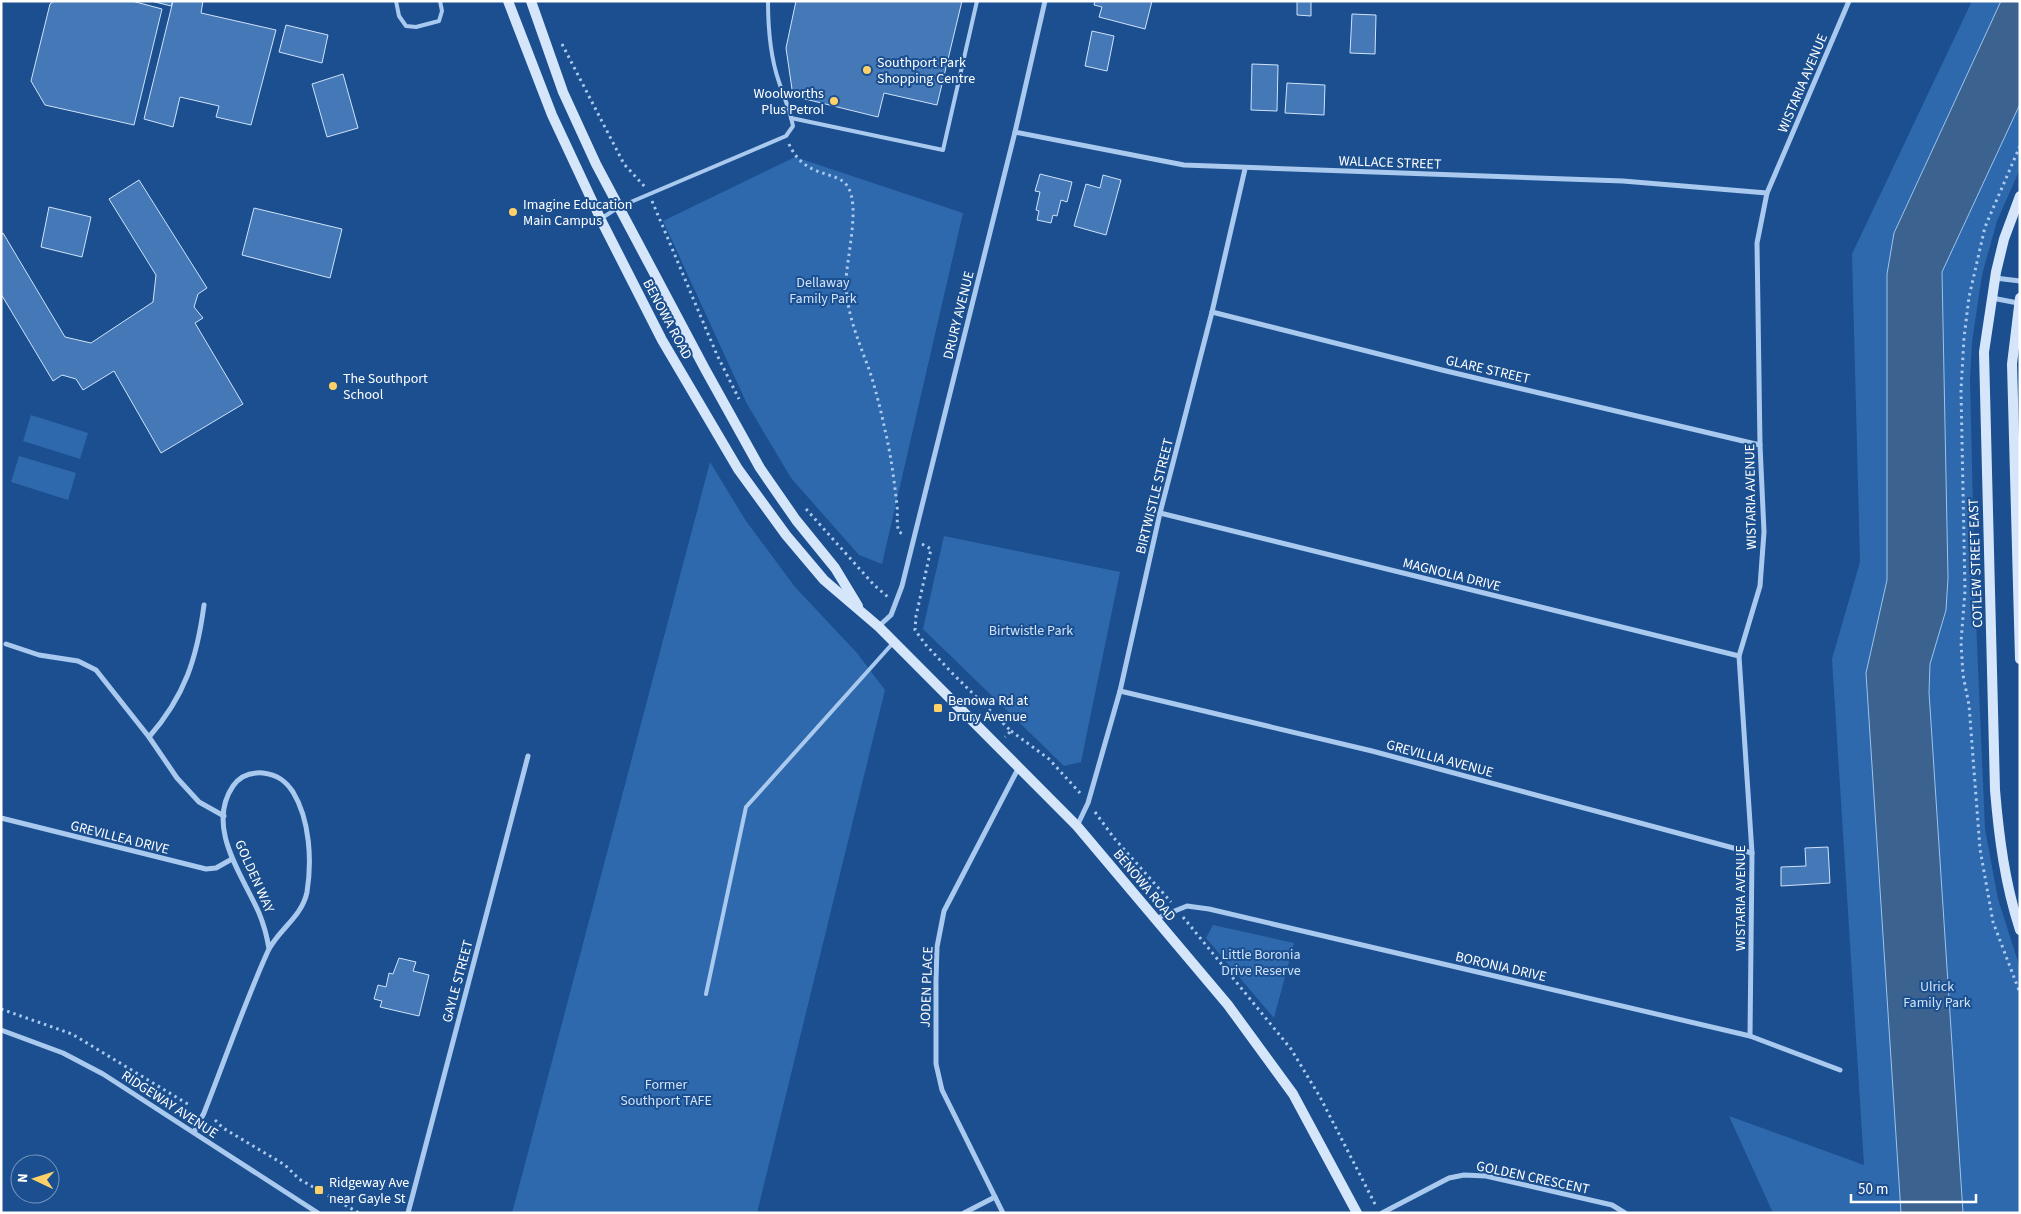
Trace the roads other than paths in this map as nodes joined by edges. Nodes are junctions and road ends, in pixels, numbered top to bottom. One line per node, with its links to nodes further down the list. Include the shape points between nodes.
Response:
1 (396, 1): 2 (lane, via 399,16 406,26 416,27 439,21)
2 (440, 1)
3 (508, 1): 15 (main road, BENOWA ROAD, via 552,115)
4 (530, 1): 14 (main road, BENOWA ROAD, via 563,92)
5 (768, 1): 9 (lane, via 770,48)
6 (976, 1): 9 (lane, via 943,150)
7 (1045, 1): 10 (street, DRURY AVENUE)
8 (1849, 1): 12 (street, WISTARIA AVENUE)
9 (791, 118): 14 (lane, via 793,126 786,136)
10 (1015, 132): 11 (street, WALLACE STREET, via 1184,165); 26 (street, DRURY AVENUE, via 902,586 891,615)
11 (1245, 169): 12 (street, WALLACE STREET, via 1623,181); 20 (street, BIRTWISTLE STREET)
12 (1767, 193): 22 (street, WISTARIA AVENUE, via 1757,243)
13 (2020, 196): 16 (main road, COTLEW STREET EAST)
14 (619, 208): 15 (lane); 25 (main road, BENOWA ROAD, via 760,468 835,568)
15 (600, 219): 25 (main road, BENOWA ROAD, via 662,340 738,469 824,580)
16 (1995, 278): 17 (street); 18 (main road, COTLEW STREET EAST)
17 (2020, 281)
18 (1992, 298): 19 (street); 41 (main road, COTLEW STREET EAST, via 1984,352 1995,790 1999,845)
19 (2019, 302): 21 (main road)
20 (1212, 312): 22 (street, GLARE STREET); 23 (street, BIRTWISTLE STREET)
21 (2017, 343): 30 (main road, via 2012,394)
22 (1760, 445): 29 (street, WISTARIA AVENUE, via 1764,532 1760,586)
23 (1160, 513): 29 (street, MAGNOLIA DRIVE); 31 (street, BIRTWISTLE STREET)
24 (204, 605): 32 (street, via 186,682 166,718)
25 (862, 613): 26 (main road, BENOWA ROAD)
26 (879, 627): 27 (main road, BENOWA ROAD)
27 (894, 642): 34 (main road, BENOWA ROAD); 43 (lane, via 746,807)
28 (6, 644): 32 (street, via 39,655 89,664)
29 (1739, 656): 38 (street, WISTARIA AVENUE)
30 (2020, 659)
31 (1120, 691): 37 (street, BIRTWISTLE STREET, via 1088,803); 38 (street, GREVILLIA AVENUE, via 1372,751)
32 (149, 737): 35 (street, via 177,778 199,802)
33 (528, 756): 50 (street, GAYLE STREET)
34 (1019, 767): 37 (main road, BENOWA ROAD); 48 (street, JODEN PLACE, via 944,911 937,947 936,1064 942,1090)
35 (224, 816): 39 (street, GOLDEN WAY); 42 (street, GOLDEN WAY, via 228,794 235,783 255,773 284,780 303,816 308,839 306,893 300,911)
36 (1, 818): 39 (street, GREVILLEA DRIVE, via 206,870)
37 (1077, 826): 40 (main road, BENOWA ROAD)
38 (1752, 853): 45 (street, WISTARIA AVENUE)
39 (232, 859): 42 (street, GOLDEN WAY, via 266,929)
40 (1155, 919): 45 (street, BORONIA DRIVE, via 1187,906 1209,910); 53 (main road, BENOWA ROAD, via 1228,1005 1277,1070)
41 (2020, 930)
42 (269, 949): 47 (street, GOLDEN WAY)
43 (706, 994)
44 (1, 1030): 47 (street, RIDGEWAY AVENUE, via 79,1061)
45 (1750, 1036): 46 (street, BORONIA DRIVE)
46 (1840, 1070)
47 (194, 1132): 49 (street, RIDGEWAY AVENUE)
48 (995, 1197): 51 (street); 52 (street, JODEN PLACE)
49 (318, 1213)
50 (408, 1213)
51 (964, 1213)
52 (1003, 1213)
53 (1357, 1213)
54 (1381, 1213): 55 (street, GOLDEN CRESCENT, via 1449,1178 1475,1174 1612,1205)
55 (1625, 1213)

